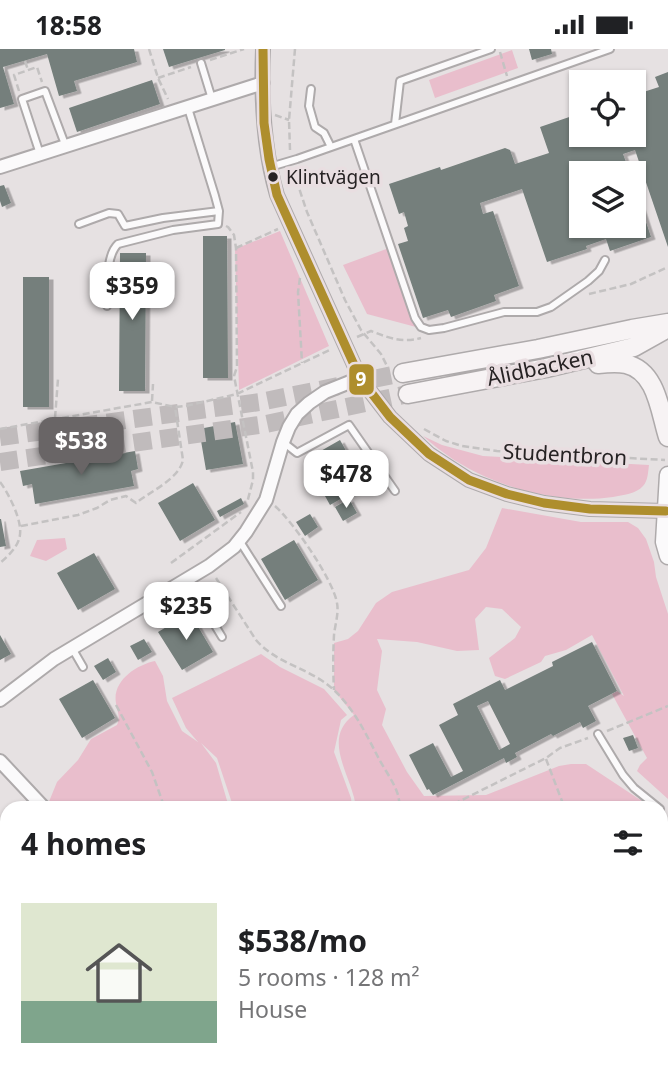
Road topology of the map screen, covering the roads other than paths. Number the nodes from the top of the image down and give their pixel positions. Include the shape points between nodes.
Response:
1 (263, 49) edge
2 (491, 49) edge
3 (610, 49) edge
4 (201, 63) dead end
5 (263, 83) junction
6 (311, 89) dead end
7 (212, 99) junction
8 (181, 109) junction
9 (395, 124) junction
10 (354, 139) junction
11 (66, 147) junction
12 (331, 147) junction
13 (41, 155) junction
14 (0, 167) edge
15 (270, 167) junction
16 (219, 211) junction
17 (79, 224) dead end
18 (605, 260) dead end
19 (107, 306) dead end
20 (668, 325) edge
21 (546, 369) junction
22 (403, 373) tunnel mouth
23 (360, 377) junction
24 (408, 394) tunnel mouth
25 (668, 437) edge
26 (283, 442) junction
27 (668, 475) edge
28 (395, 491) dead end
29 (666, 510) junction
30 (239, 540) junction
31 (668, 555) edge
32 (187, 579) junction
33 (281, 606) dead end
34 (222, 637) dead end
35 (72, 648) junction
36 (83, 667) dead end
37 (0, 700) edge
38 (598, 734) road end
39 (0, 761) edge
40 (38, 801) edge
41 (651, 801) edge

1 - 5 street
2 - 9 lane via 400,81
3 - 9 lane
4 - 7 lane
5 - 7 street
5 - 15 street
6 - 12 lane via 309,106 315,127
7 - 8 street
8 - 11 street
8 - 16 lane
9 - 10 lane
10 - 12 lane
10 - 18 lane via 421,327 444,328 504,312 551,307 599,271
11 - 13 street
11 - 13 lane via 45,91 22,99
12 - 15 lane
13 - 14 street
15 - 23 street via 277,195
16 - 17 lane via 125,226 118,214 109,213
16 - 19 lane via 218,224 118,244 110,258
20 - 21 main road, Ålidbacken via 634,348
20 - 22 main road, Ålidbacken
21 - 24 main road, Ålidbacken
21 - 25 main road via 615,363 635,367 653,387
23 - 26 street via 309,403 297,414
23 - 29 street via 414,441 456,472 488,488 590,509
26 - 28 lane via 297,453 349,425
26 - 30 street via 266,500
27 - 29 street
29 - 31 street
30 - 32 street
30 - 33 lane
32 - 34 lane
32 - 35 street
35 - 36 lane
35 - 37 street
38 - 41 lane via 623,775
39 - 40 street

